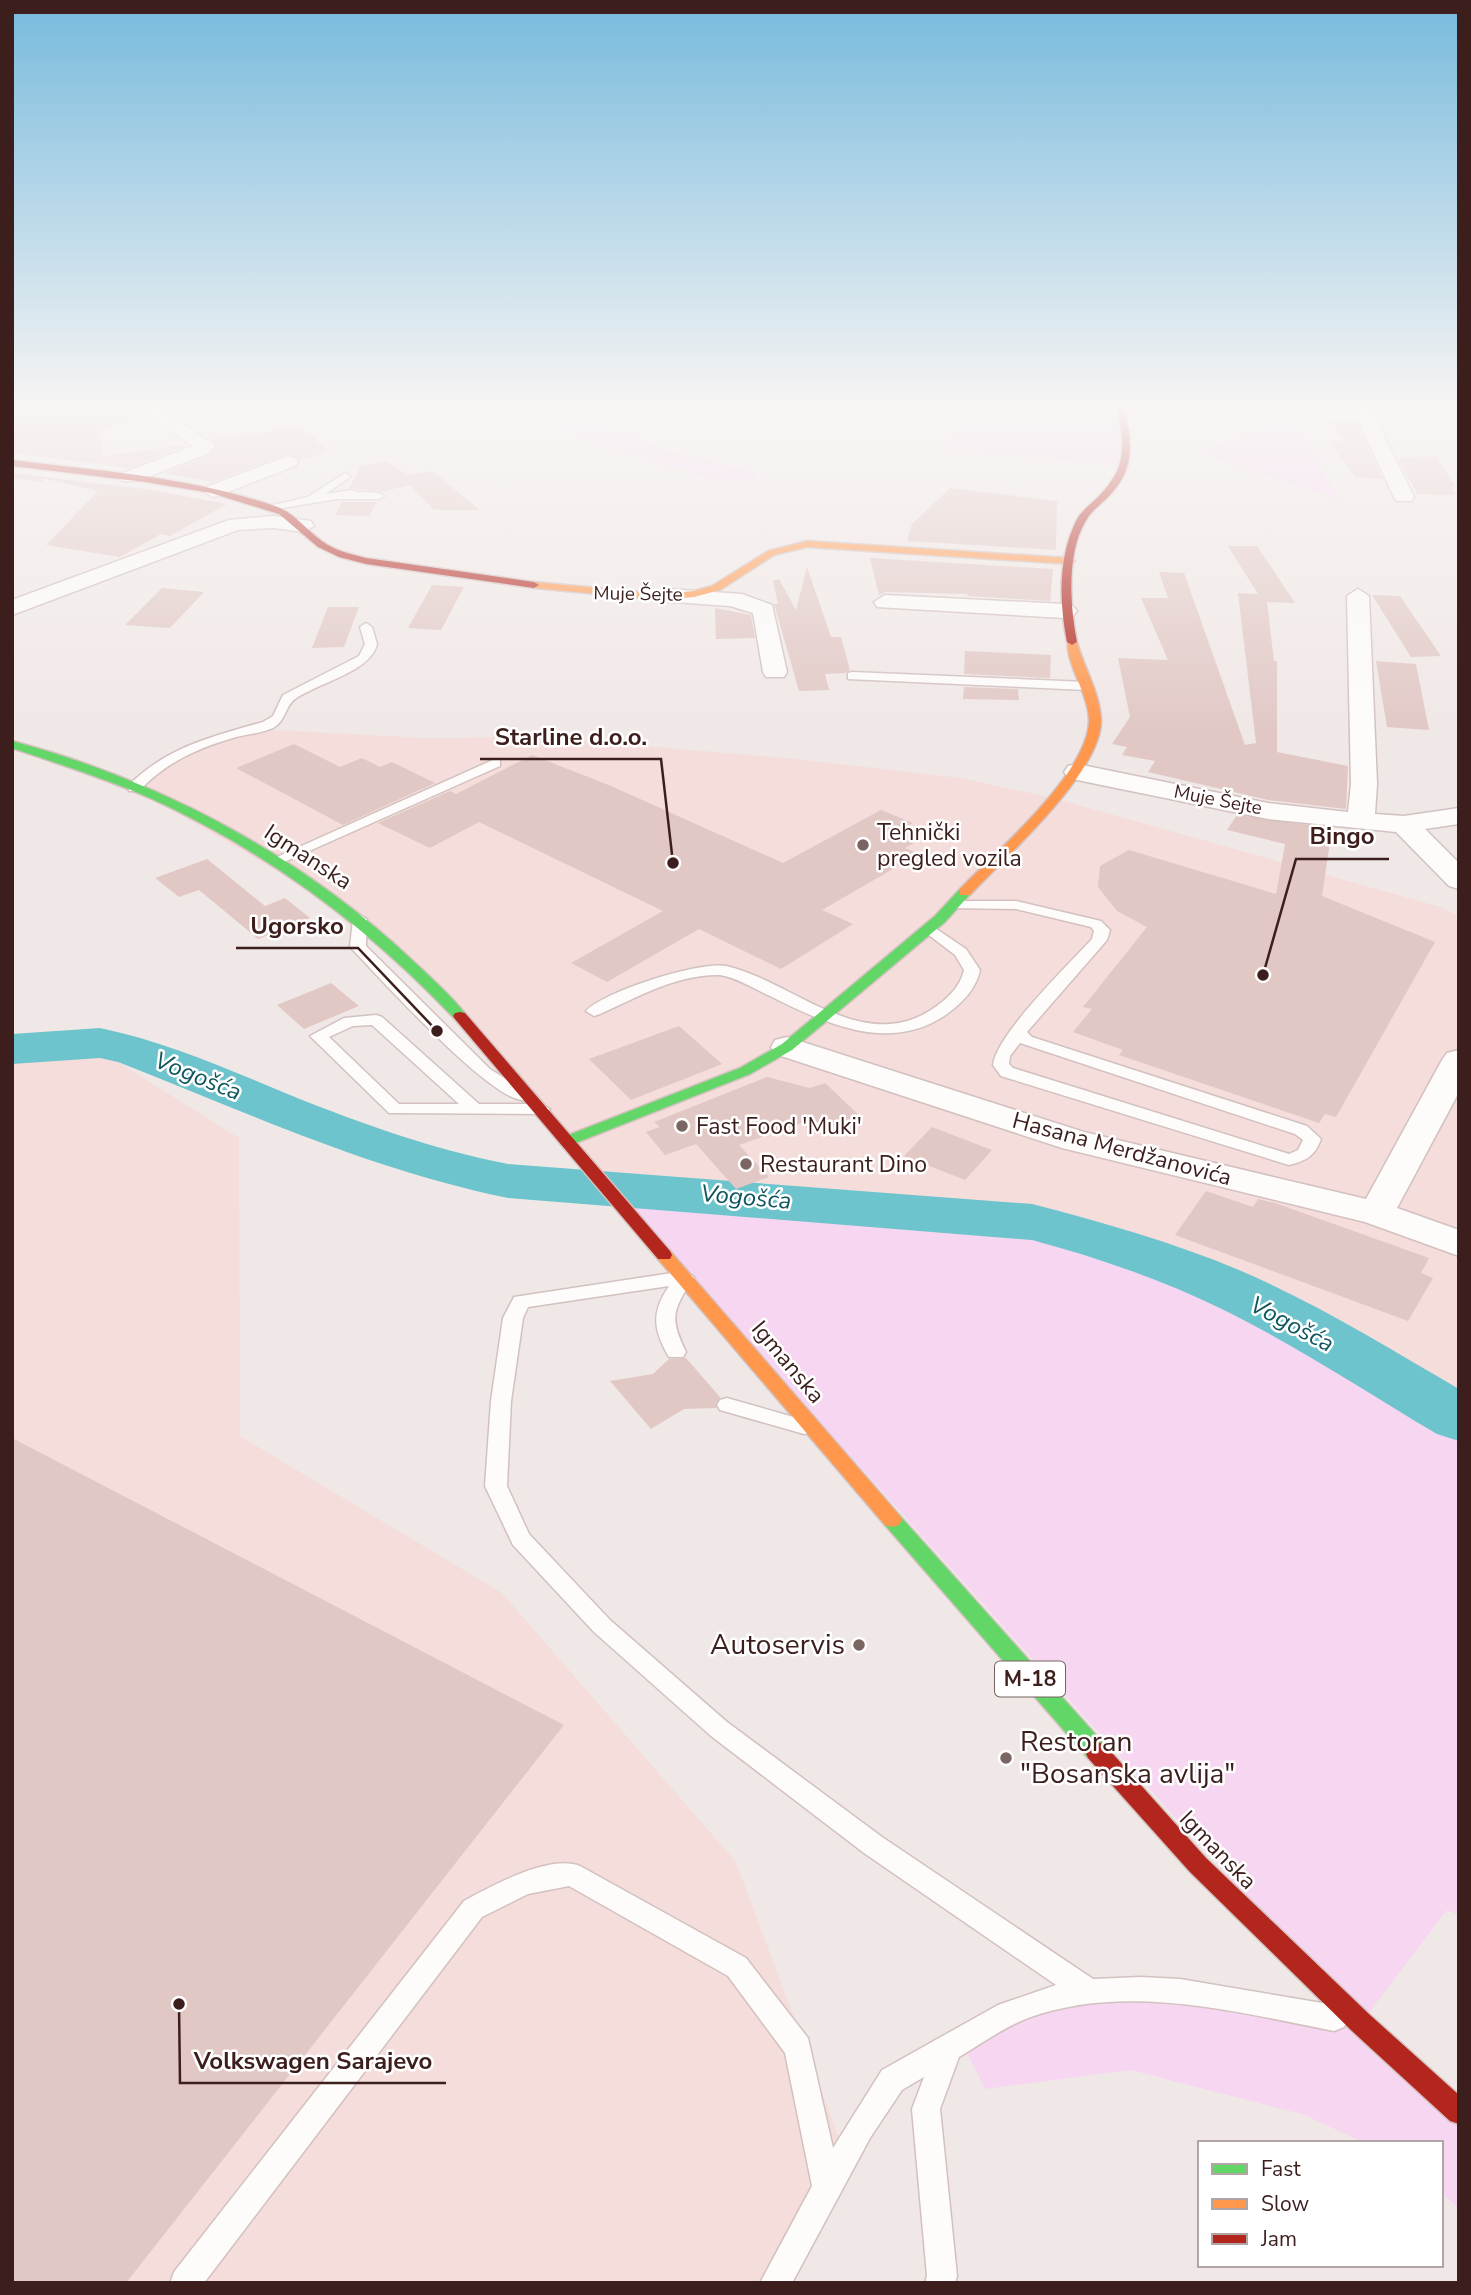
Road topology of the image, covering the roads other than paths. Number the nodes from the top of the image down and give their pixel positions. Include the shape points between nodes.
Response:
1 (286, 516) edge
2 (1084, 516) edge
3 (303, 526) junction
4 (1070, 561) junction
5 (667, 596) junction
6 (1358, 596) dead end
7 (885, 602) dead end
8 (12, 608) edge
9 (1065, 611) junction
10 (366, 626) dead end
11 (775, 672) dead end
12 (852, 676) dead end
13 (1086, 686) junction
14 (12, 744) edge
15 (495, 763) dead end
16 (1077, 772) junction
17 (134, 788) junction
18 (1459, 816) edge
19 (1361, 822) junction
20 (1404, 824) junction
21 (275, 862) junction
22 (1459, 880) edge
23 (953, 905) junction
24 (360, 919) junction
25 (929, 929) junction
26 (594, 1011) dead end
27 (826, 1016) junction
28 (1019, 1034) junction
29 (787, 1046) junction
30 (1459, 1060) edge
31 (475, 1109) junction
32 (541, 1109) junction
33 (567, 1141) junction
34 (1376, 1213) junction
35 (1459, 1244) edge
36 (685, 1277) junction
37 (677, 1352) dead end
38 (727, 1405) dead end
39 (816, 1430) junction
40 (1087, 1990) junction
41 (1361, 2023) junction
42 (948, 2048) junction
43 (1459, 2112) edge
44 (827, 2188) junction
45 (185, 2283) edge
46 (775, 2283) edge
47 (940, 2283) edge

1 - 3 street, Muje Šejte
2 - 4 street
3 - 5 street, Muje Šejte via 320,545 366,561 580,592
3 - 8 street via 236,524
4 - 5 street, Muje Šejte via 807,544 771,552 716,588
4 - 9 street
5 - 11 street via 755,603 764,610
6 - 19 street via 1364,784
7 - 9 street
9 - 13 street
10 - 17 lane via 371,651 363,659 287,698 278,718 268,725 181,751 147,773
12 - 13 lane
13 - 16 street via 1095,727
14 - 17 street, Igmanska / M-18
15 - 21 lane
16 - 19 street, Muje Šejte via 1268,811
16 - 23 street
17 - 21 street, Igmanska / M-18 via 225,831
18 - 20 street, Muje Šejte
19 - 20 street, Muje Šejte
20 - 22 street
21 - 24 street, Igmanska / M-18
23 - 25 street
23 - 28 lane via 1016,905 1102,930 1099,940 1020,1027
24 - 32 street, Igmanska / M-18 via 422,974
24 - 32 lane via 358,947 484,1073
25 - 27 street
25 - 27 lane via 961,952 972,970 968,983 936,1016 888,1028 856,1026
26 - 27 lane via 693,971 714,970 737,974
27 - 29 street
28 - 28 lane via 1048,1050 1301,1130 1312,1139 1309,1149 1289,1160 1007,1072 1001,1065 1002,1056
29 - 33 street via 746,1071
29 - 34 street, Hasana Merdžanovića via 1074,1140
30 - 34 street
31 - 31 lane via 376,1020 350,1021 318,1036 395,1109
31 - 32 lane
32 - 33 street, Igmanska / M-18
33 - 36 street, Igmanska / M-18
34 - 35 street, Hasana Merdžanovića
36 - 37 lane via 665,1304 666,1332
36 - 39 street, Igmanska / M-18
36 - 40 lane via 521,1302 513,1318 501,1401 496,1486 521,1539 602,1626 719,1728 873,1845
38 - 39 lane
39 - 41 street, Igmanska / M-18 via 980,1623 1198,1865
40 - 41 lane via 1224,1998
40 - 42 lane via 1027,2006
41 - 43 street, Igmanska / M-18
42 - 44 lane via 892,2080
42 - 47 lane via 926,2109
44 - 45 lane via 798,2047 737,1967 571,1874 524,1883 473,1909
44 - 46 lane

